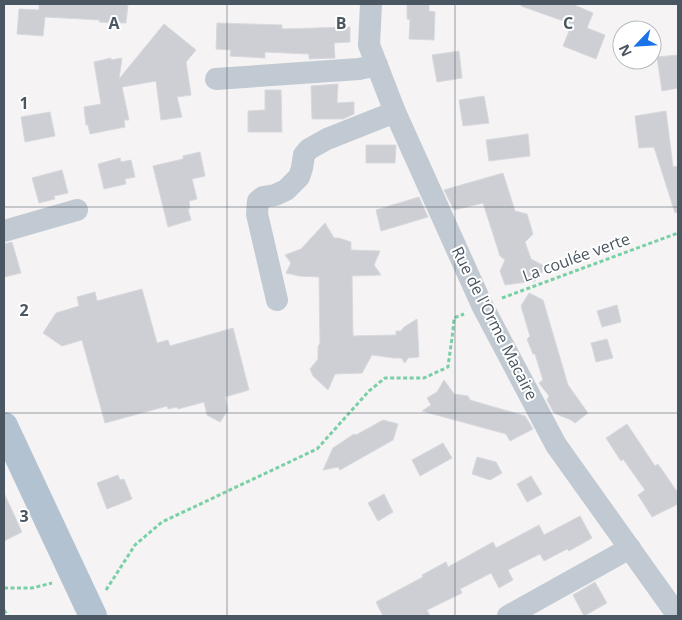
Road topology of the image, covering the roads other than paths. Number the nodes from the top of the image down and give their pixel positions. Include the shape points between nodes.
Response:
1 (371, 4) edge
2 (377, 65) junction
3 (216, 79) dead end
4 (396, 112) junction
5 (77, 210) dead end
6 (4, 231) edge
7 (277, 300) dead end
8 (4, 426) edge
9 (630, 548) junction
10 (89, 609) edge
11 (508, 616) edge
12 (678, 616) edge

1 - 2 street, Rue de l'Orme Macaire via 370,46
2 - 3 street
2 - 4 street, Rue de l'Orme Macaire
4 - 7 street via 309,149 304,155 299,177 286,190 258,201 257,214
4 - 9 street, Rue de l'Orme Macaire via 482,305 556,445
5 - 6 street
8 - 10 main road
9 - 11 street
9 - 12 street, Rue de l'Orme Macaire

